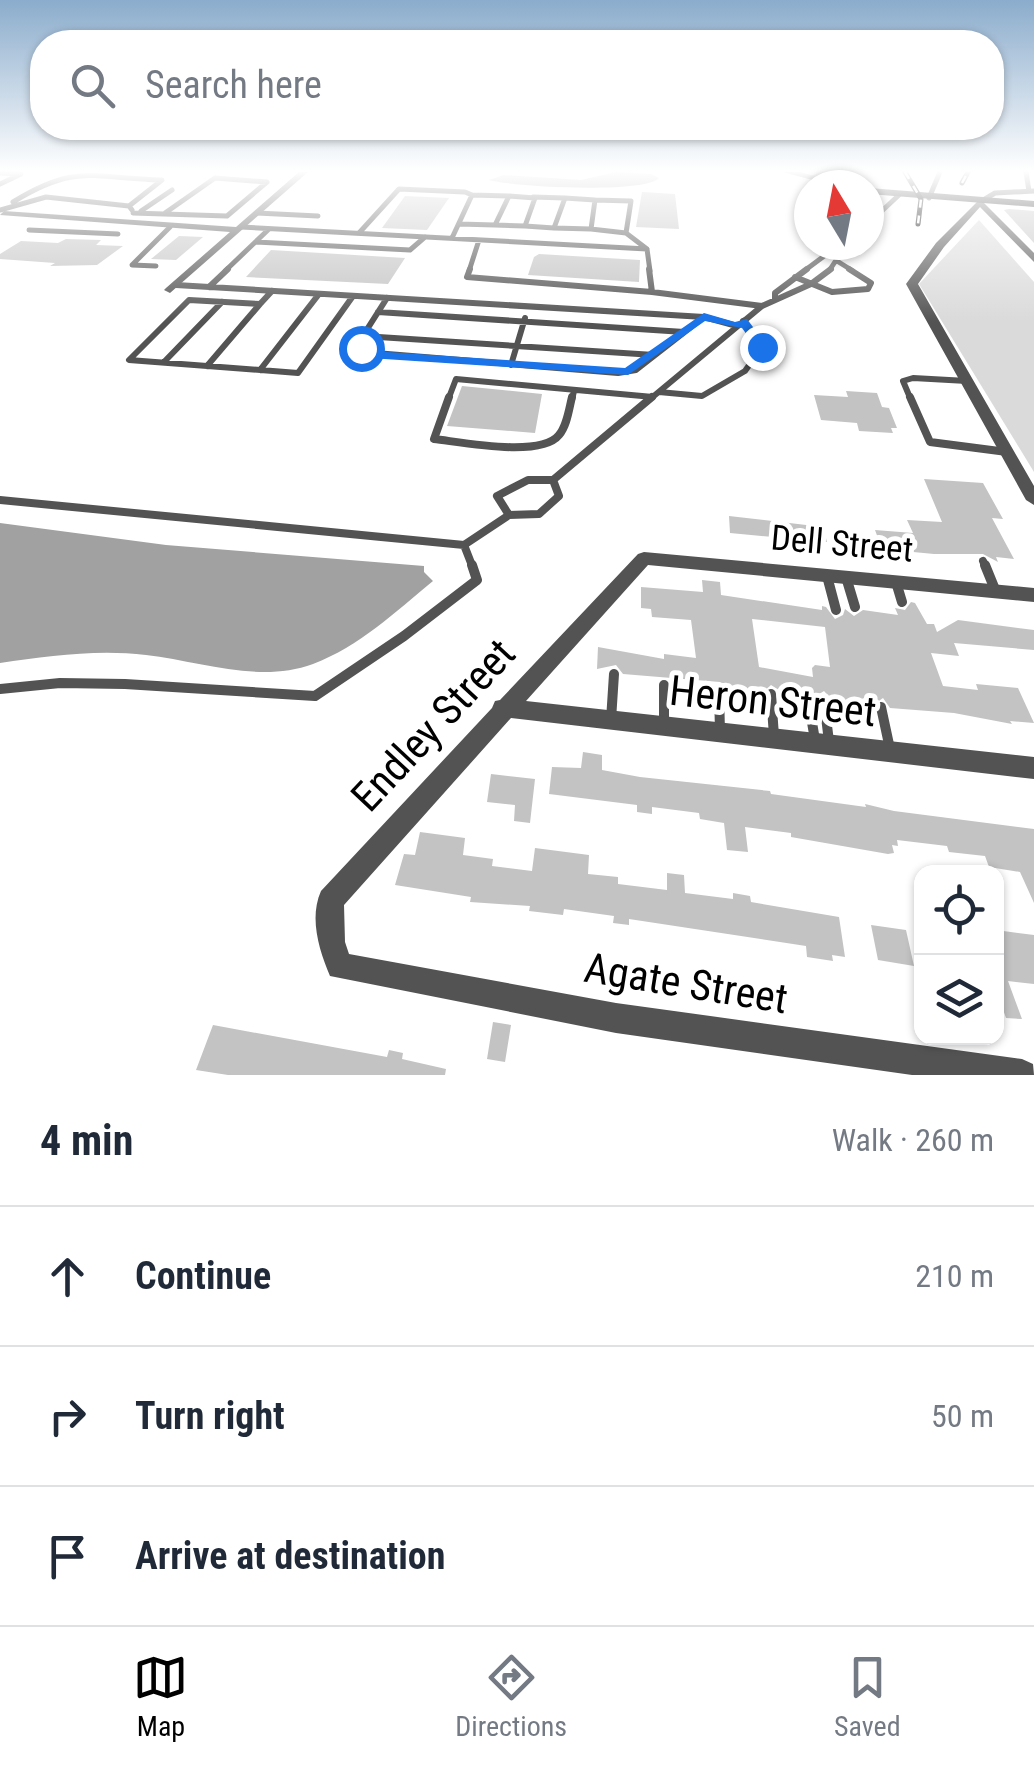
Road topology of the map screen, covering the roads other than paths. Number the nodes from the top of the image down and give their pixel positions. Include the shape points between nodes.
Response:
1 (128, 222) edge
2 (154, 222) edge
3 (247, 222) edge
4 (370, 222) edge
5 (496, 222) edge
6 (526, 222) edge
7 (556, 222) edge
8 (592, 222) edge
9 (628, 222) edge
10 (961, 222) edge
11 (999, 222) edge
12 (459, 224) joint
13 (495, 225) junction
14 (525, 226) junction
15 (170, 227) junction
16 (240, 228) junction
17 (554, 228) junction
18 (269, 229) junction
19 (29, 230) dead end
20 (590, 230) junction
21 (626, 233) junction
22 (360, 234) junction
23 (425, 237) junction
24 (452, 238) junction
25 (480, 240) junction
26 (256, 242) junction
27 (647, 249) junction
28 (1034, 258) edge
29 (820, 260) edge
30 (838, 262) joint
31 (156, 266) dead end
32 (794, 278) junction
33 (812, 285) junction
34 (209, 287) junction
35 (173, 288) joint
36 (272, 291) junction
37 (652, 292) junction
38 (319, 294) junction
39 (352, 296) junction
40 (387, 298) junction
41 (775, 300) junction
42 (222, 302) junction
43 (260, 304) junction
44 (528, 306) junction
45 (762, 306) junction
46 (378, 312) junction
47 (704, 317) junction
48 (524, 321) junction
49 (740, 324) junction
50 (684, 332) junction
51 (364, 336) junction
52 (517, 346) junction
53 (654, 355) junction
54 (164, 362) junction
55 (511, 365) junction
56 (207, 366) junction
57 (260, 370) junction
58 (967, 381) junction
59 (574, 390) junction
60 (656, 395) junction
61 (1007, 452) junction
62 (553, 480) junction
63 (0, 500) edge
64 (1034, 500) edge
65 (509, 515) junction
66 (464, 544) junction
67 (644, 558) joint
68 (984, 561) dead end
69 (836, 576) junction
70 (896, 582) junction
71 (996, 592) junction
72 (1034, 595) edge
73 (902, 602) dead end
74 (855, 606) dead end
75 (836, 610) dead end
76 (614, 674) dead end
77 (664, 686) dead end
78 (0, 688) edge
79 (719, 691) dead end
80 (771, 694) dead end
81 (808, 699) dead end
82 (824, 700) dead end
83 (880, 707) dead end
84 (503, 708) junction
85 (611, 720) junction
86 (664, 726) junction
87 (720, 732) junction
88 (774, 738) junction
89 (822, 744) junction
90 (891, 752) junction
91 (1034, 768) edge
92 (340, 966) joint
93 (1022, 1075) edge

1 - 19 lane via 117,235
2 - 15 street
3 - 16 street
4 - 22 lane
5 - 13 lane
6 - 14 lane
7 - 17 lane
8 - 20 lane
9 - 21 lane
10 - 58 street via 912,284
11 - 28 street
12 - 13 lane
12 - 24 lane
13 - 14 lane
14 - 17 lane
15 - 16 street
15 - 31 lane via 132,264
16 - 18 lane
16 - 35 street
17 - 20 lane
18 - 22 lane
18 - 26 lane
20 - 21 lane
21 - 27 lane
22 - 23 lane
23 - 24 lane
23 - 26 lane via 410,250
24 - 25 lane
25 - 27 lane
25 - 37 lane via 467,277
26 - 34 lane
27 - 37 lane
29 - 32 lane
30 - 33 lane
30 - 33 lane via 867,277 868,288 832,292
32 - 33 lane
32 - 41 lane
33 - 41 lane
34 - 35 lane
34 - 36 lane
36 - 38 lane
36 - 43 lane
37 - 45 lane
38 - 39 lane
38 - 57 lane
39 - 40 lane
39 - 57 lane via 298,373
40 - 44 lane
40 - 46 lane
41 - 45 lane
42 - 43 lane
42 - 54 lane
42 - 54 lane via 190,300 129,360
43 - 56 lane
44 - 47 lane
44 - 48 lane
45 - 49 lane
46 - 48 lane
46 - 51 lane
47 - 49 lane
47 - 50 lane
48 - 50 lane
48 - 52 lane
49 - 60 lane
49 - 60 lane via 762,347 745,370 702,396
50 - 53 lane
51 - 52 lane
51 - 55 lane via 359,342 369,354
52 - 53 lane
52 - 55 lane
53 - 55 lane via 636,370 618,372
54 - 56 lane
56 - 57 lane
58 - 61 street
58 - 61 lane via 903,381 930,442
59 - 59 lane via 456,380 434,439 549,444 559,437
59 - 60 lane
60 - 62 lane
61 - 64 street
62 - 65 lane via 559,496 539,514
62 - 65 lane via 528,480 496,496
63 - 66 lane
65 - 66 lane
66 - 78 lane via 476,580 314,696 125,684
67 - 69 street, Dell Street
67 - 84 street, Endley Street
68 - 71 lane
69 - 70 street, Dell Street
69 - 74 lane
69 - 75 lane
70 - 71 street, Dell Street
70 - 73 lane
71 - 72 street, Dell Street
76 - 85 lane
77 - 86 lane
79 - 87 lane
80 - 88 lane
81 - 89 lane
82 - 89 lane
83 - 90 lane
84 - 85 street, Heron Street
84 - 92 street, Endley Street via 330,900 331,942
85 - 86 street, Heron Street
86 - 87 street, Heron Street
87 - 88 street, Heron Street
88 - 89 street, Heron Street
89 - 90 street, Heron Street
90 - 91 street, Heron Street
92 - 93 street, Agate Street via 616,1018

